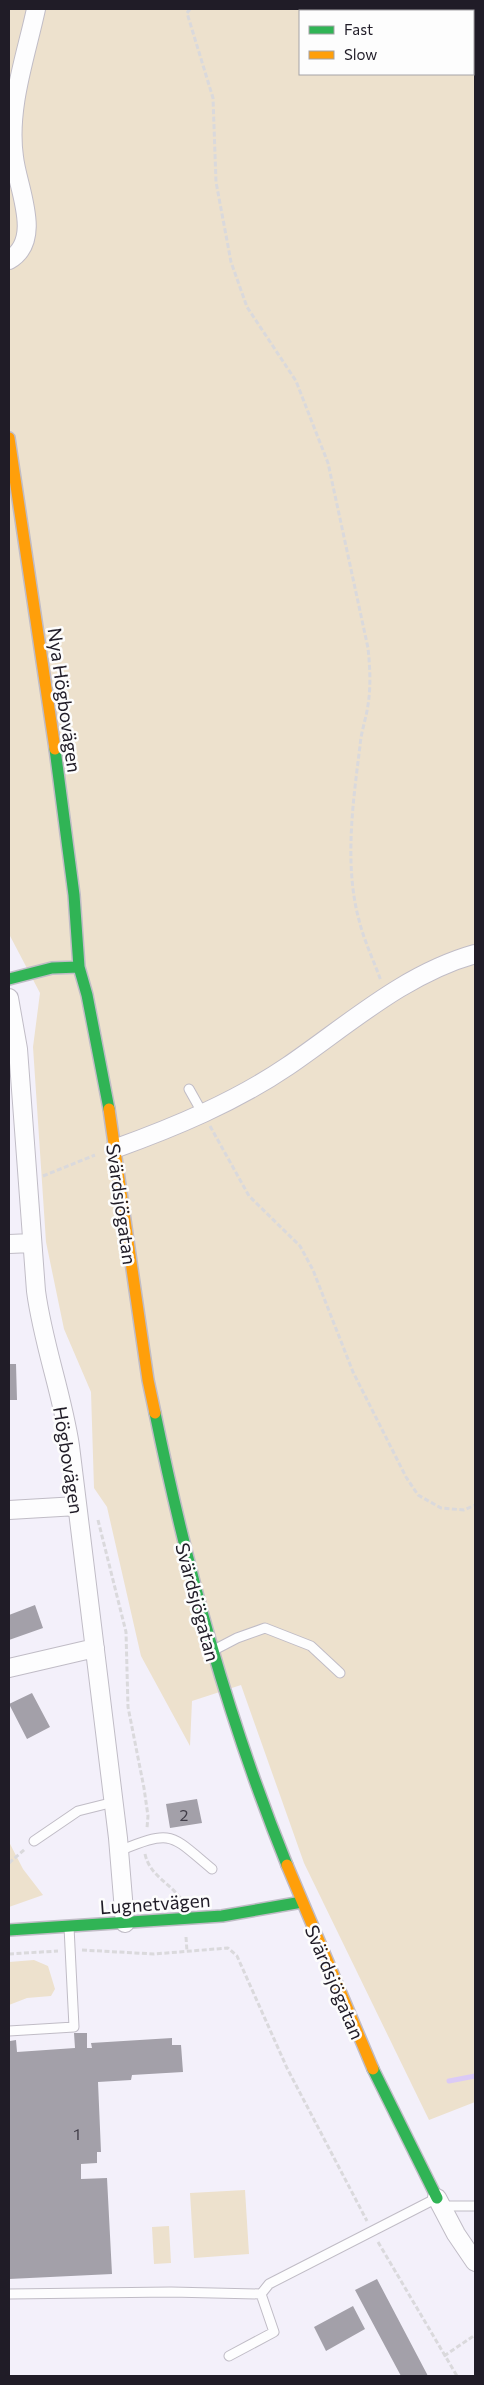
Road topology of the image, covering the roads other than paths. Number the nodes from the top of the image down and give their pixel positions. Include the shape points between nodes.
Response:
1 (36, 9) edge
2 (9, 260) edge
3 (9, 438) edge
4 (475, 954) edge
5 (79, 967) junction
6 (9, 979) edge
7 (9, 998) edge
8 (189, 1088) dead end
9 (204, 1114) junction
10 (114, 1149) junction
11 (32, 1243) junction
12 (9, 1244) edge
13 (77, 1506) junction
14 (9, 1510) edge
15 (95, 1648) junction
16 (212, 1651) junction
17 (9, 1668) edge
18 (340, 1673) dead end
19 (114, 1802) junction
20 (34, 1841) road end
21 (119, 1851) junction
22 (212, 1869) dead end
23 (302, 1902) junction
24 (125, 1923) junction
25 (69, 1927) junction
26 (9, 1930) edge
27 (9, 2031) edge
28 (439, 2202) junction
29 (475, 2206) edge
30 (475, 2262) edge
31 (9, 2294) edge
32 (261, 2294) junction
33 (229, 2356) dead end

1 - 2 street via 11,130 27,220 27,238 19,252
3 - 5 street, Nya Högbovägen via 46,683 74,895
4 - 9 street via 420,975 273,1076
5 - 6 street via 62,967
5 - 10 street, Svärdsjögatan via 106,1092
7 - 11 street, Högbovägen via 18,1049
8 - 9 lane
9 - 10 street
10 - 16 street, Svärdsjögatan via 148,1380 179,1529
11 - 12 street
11 - 13 street, Högbovägen via 40,1323 67,1429
13 - 14 street
13 - 15 street, Högbovägen
15 - 17 street
15 - 19 street, Högbovägen
16 - 18 lane via 265,1628 312,1646
16 - 23 street, Svärdsjögatan via 262,1804
19 - 20 lane via 78,1811
19 - 21 street, Högbovägen
21 - 22 lane via 167,1836
21 - 24 street, Högbovägen
23 - 24 street, Lugnetvägen via 243,1913
23 - 28 street, Svärdsjögatan via 371,2065
24 - 25 street, Lugnetvägen
25 - 26 street, Lugnetvägen
25 - 27 lane via 74,2027
28 - 29 lane
28 - 30 street, Svärdsjögatan
28 - 32 lane via 372,2230 269,2284
31 - 32 lane
32 - 33 lane via 274,2332

